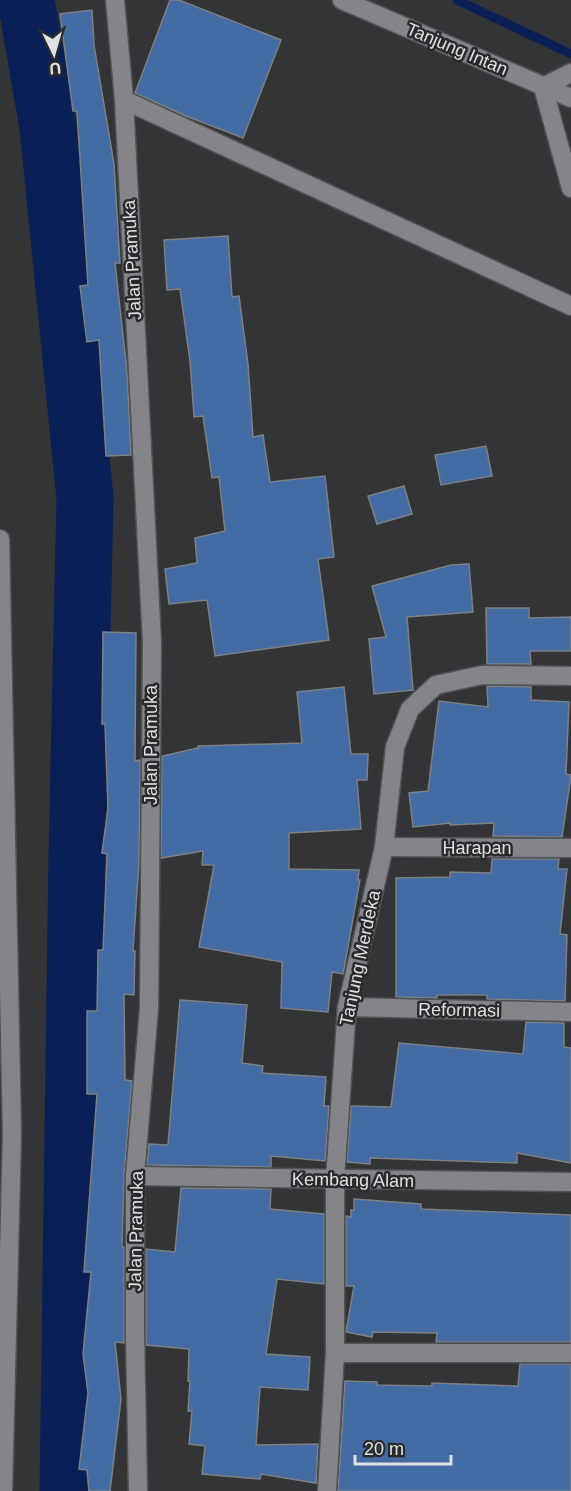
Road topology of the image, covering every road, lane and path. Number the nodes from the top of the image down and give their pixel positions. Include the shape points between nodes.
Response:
1 (345, 1) edge
2 (115, 4) edge
3 (571, 73) edge
4 (543, 87) junction
5 (571, 98) edge
6 (124, 100) junction
7 (571, 188) edge
8 (571, 306) edge
9 (0, 539) edge
10 (2, 662) edge
11 (571, 676) edge
12 (384, 847) junction
13 (571, 848) edge
14 (347, 1007) junction
15 (571, 1012) edge
16 (135, 1176) junction
17 (336, 1179) junction
18 (571, 1182) edge
19 (335, 1353) junction
20 (571, 1353) edge
21 (3, 1491) edge
22 (138, 1491) edge
23 (327, 1491) edge

1 - 4 street, Tanjung Intan
2 - 6 street, Jalan Pramuka
3 - 4 street
4 - 5 street, Tanjung Intan
4 - 7 street
6 - 8 street
6 - 16 street, Jalan Pramuka via 152,642 149,1008
9 - 10 street
10 - 21 street via 12,1135
11 - 12 street, Tanjung Merdeka via 482,675 436,685 410,709 395,747
12 - 13 street, Harapan
12 - 14 street, Tanjung Merdeka
14 - 15 street, Reformasi
14 - 17 street, Tanjung Merdeka
16 - 17 street, Kembang Alam
16 - 22 street, Jalan Pramuka
17 - 18 street, Kembang Alam
17 - 19 street, Tanjung Merdeka
19 - 20 street
19 - 23 street, Tanjung Merdeka

